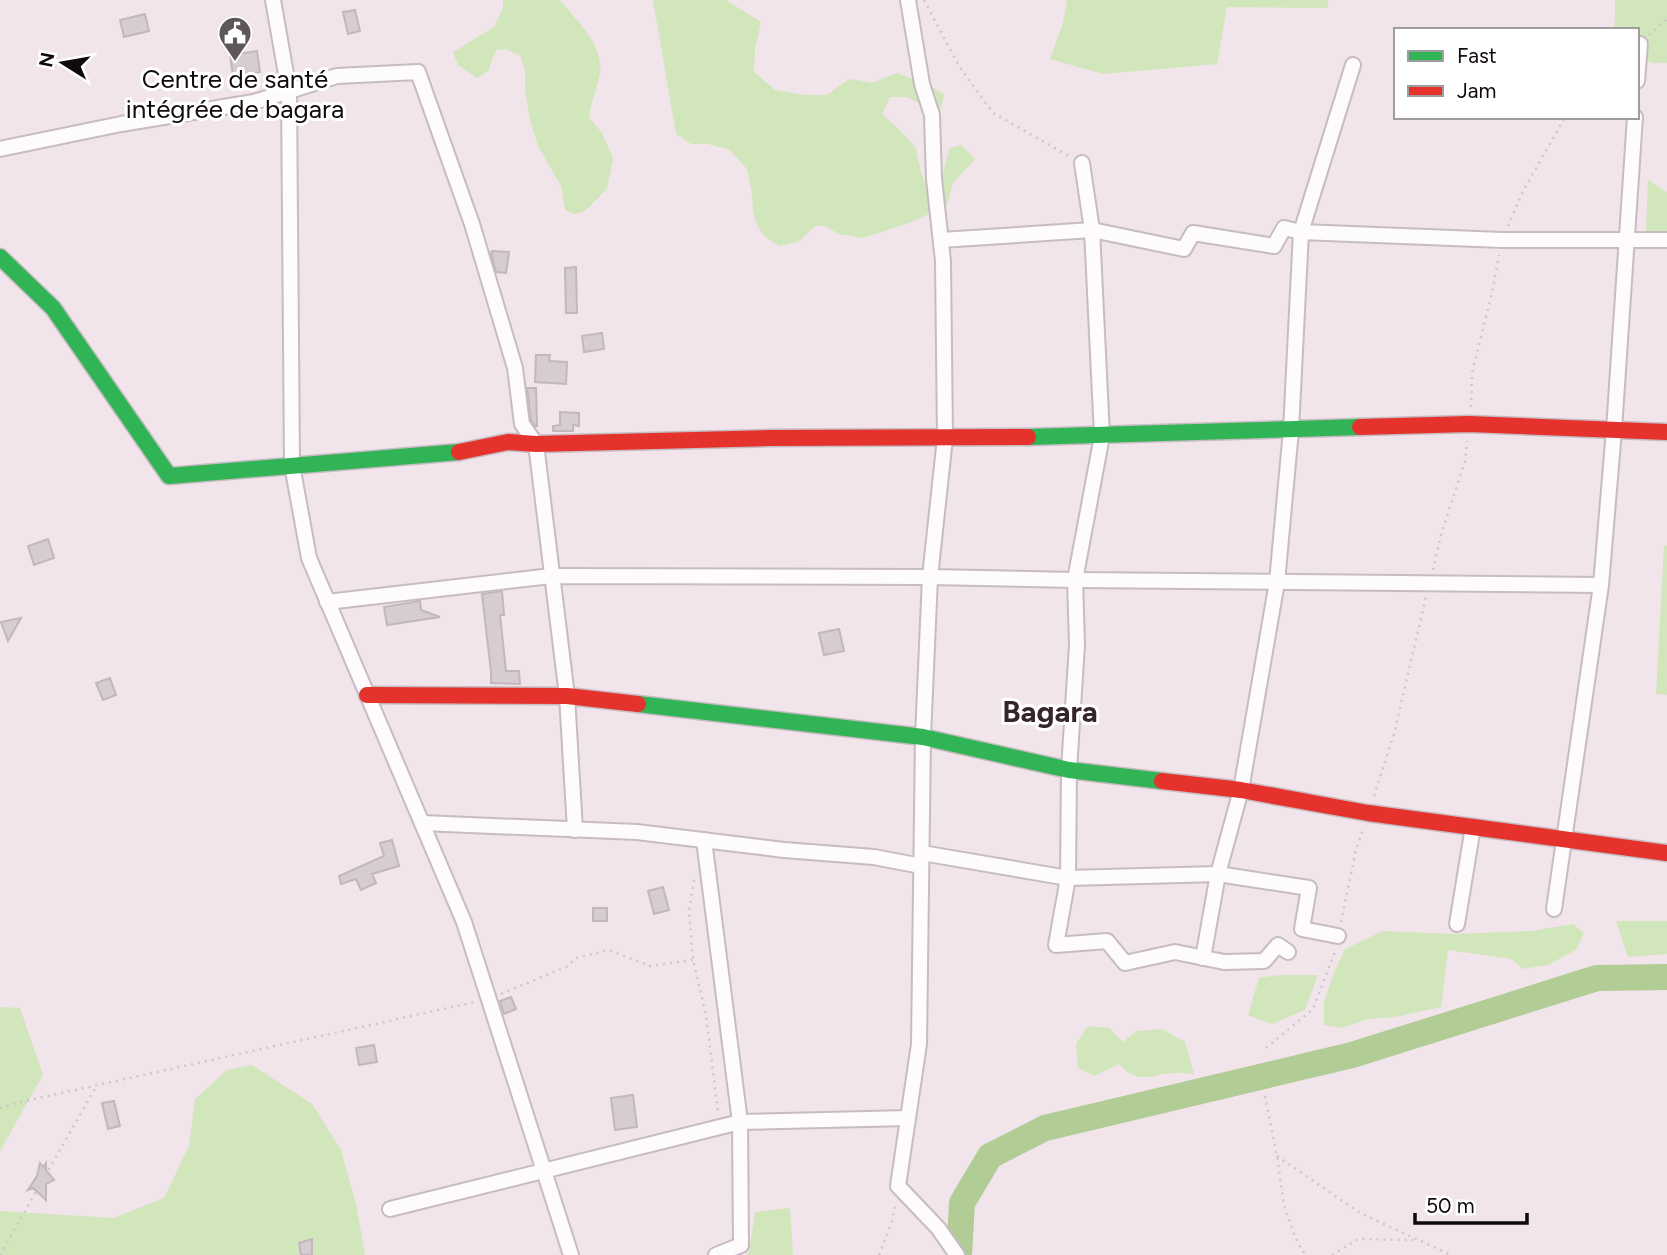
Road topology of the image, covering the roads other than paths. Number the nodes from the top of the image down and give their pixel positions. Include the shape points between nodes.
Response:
1 (273, 0) edge
2 (908, 0) edge
3 (1640, 44) road end
4 (1639, 56) edge
5 (1353, 65) dead end
6 (289, 91) junction
7 (1635, 119) edge
8 (0, 149) edge
9 (1082, 163) road end
10 (1092, 230) junction
11 (1301, 232) junction
12 (941, 240) junction
13 (1627, 240) junction
14 (1667, 240) edge
15 (0, 257) edge
16 (1291, 430) junction
17 (1615, 430) junction
18 (1667, 432) edge
19 (1102, 436) junction
20 (945, 438) junction
21 (536, 444) junction
22 (292, 465) junction
23 (551, 576) junction
24 (930, 577) junction
25 (1076, 580) junction
26 (1277, 582) junction
27 (1601, 585) junction
28 (327, 601) junction
29 (367, 695) junction
30 (567, 696) junction
31 (923, 737) junction
32 (1069, 770) junction
33 (1241, 790) junction
34 (422, 823) junction
35 (1473, 827) junction
36 (575, 830) junction
37 (1563, 839) junction
38 (704, 840) junction
39 (1667, 853) edge
40 (921, 860) junction
41 (1218, 874) junction
42 (1068, 878) junction
43 (1554, 909) dead end
44 (1457, 924) dead end
45 (1338, 936) dead end
46 (1288, 952) dead end
47 (1203, 958) junction
48 (908, 1118) junction
49 (740, 1122) junction
50 (544, 1171) junction
51 (390, 1209) dead end
52 (571, 1255) edge
53 (716, 1255) edge
54 (957, 1255) edge

1 - 6 street
2 - 12 street via 932,115
3 - 4 street
5 - 11 street
6 - 8 street via 254,102
6 - 21 street via 337,76 418,72 476,237 514,368 522,424
6 - 22 street
7 - 13 street
9 - 10 street
10 - 11 street via 1184,248 1192,233 1274,246 1284,229
10 - 12 street
10 - 19 street
11 - 13 street
11 - 16 street
12 - 20 street
13 - 14 street
13 - 17 street
15 - 22 street via 53,308 169,476
16 - 17 street via 1469,424
16 - 19 street
16 - 26 street
17 - 18 street
17 - 27 street
19 - 20 street
19 - 25 street
20 - 21 street
20 - 24 street
21 - 22 street via 508,442 459,452
21 - 23 street
22 - 28 street via 309,558
23 - 24 street
23 - 28 street
23 - 30 street
24 - 25 street
24 - 31 street
25 - 26 street
25 - 32 street
26 - 27 street
26 - 33 street
27 - 37 street
28 - 29 street
29 - 30 street
29 - 34 street
30 - 31 street
30 - 36 street
31 - 32 street
31 - 40 street
32 - 33 street
32 - 42 street
33 - 35 street
33 - 41 street
34 - 36 street
34 - 50 street via 464,922
35 - 37 street
35 - 44 street
36 - 38 street
37 - 39 street
37 - 43 street
38 - 40 street
38 - 49 street
40 - 42 street
40 - 48 street via 919,1044
41 - 42 street
41 - 45 street via 1309,888 1302,929
41 - 47 street
42 - 47 street via 1056,945 1107,941 1125,963 1175,953
46 - 47 street via 1278,944 1264,961
48 - 49 street
48 - 54 street via 898,1186
49 - 50 street
49 - 53 street via 741,1245
50 - 51 street
50 - 52 street

